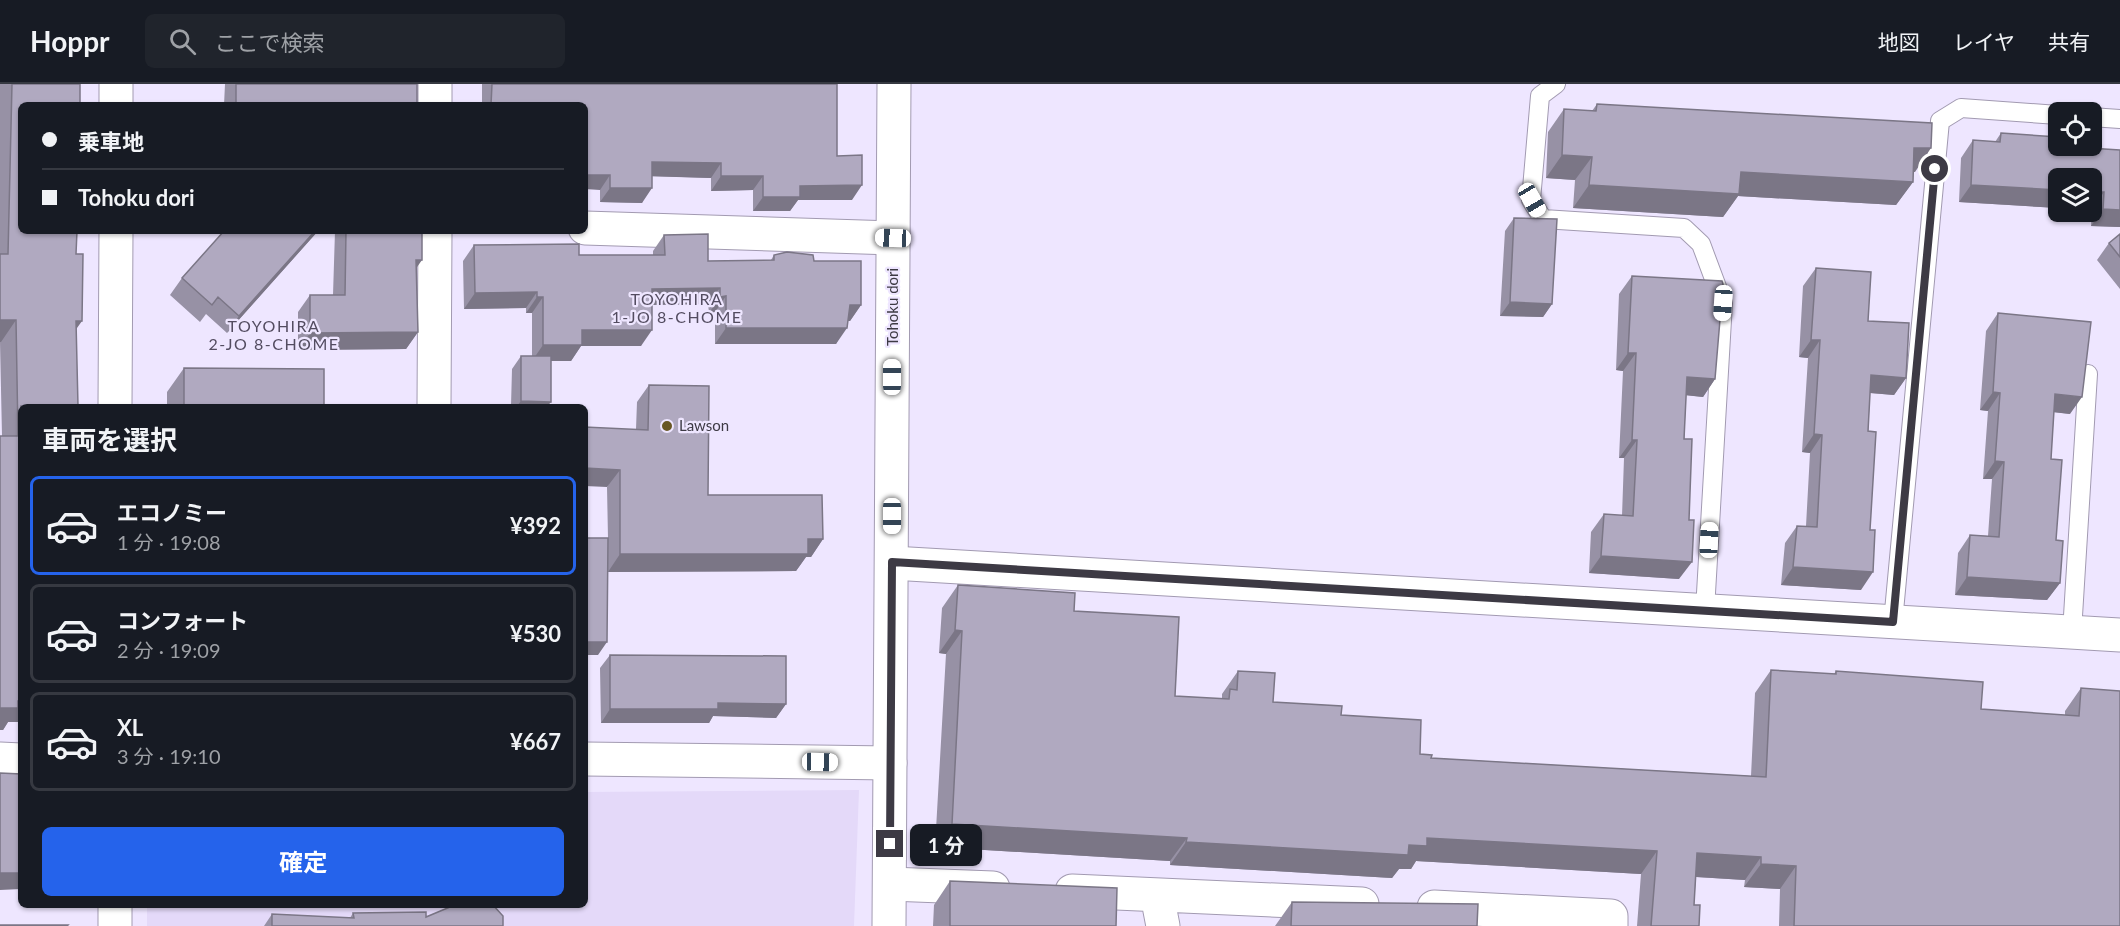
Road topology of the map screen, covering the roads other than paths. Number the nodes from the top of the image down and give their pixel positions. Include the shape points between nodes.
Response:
1 (116, 84) edge
2 (435, 84) edge
3 (894, 84) edge
4 (1556, 84) edge
5 (116, 102) edge
6 (435, 102) edge
7 (2048, 114) edge
8 (2102, 118) edge
9 (2120, 119) edge
10 (588, 228) edge
11 (116, 234) edge
12 (435, 234) edge
13 (893, 238) junction
14 (2088, 374) edge
15 (115, 404) edge
16 (434, 404) edge
17 (892, 562) junction
18 (1705, 610) junction
19 (1893, 622) junction
20 (2073, 632) junction
21 (2120, 635) edge
22 (0, 759) edge
23 (588, 759) edge
24 (18, 760) edge
25 (890, 763) junction
26 (890, 884) junction
27 (1157, 895) junction
28 (115, 908) edge
29 (115, 926) edge
30 (889, 926) edge
31 (1163, 926) edge
32 (1611, 926) edge

1 - 5 street
2 - 6 street
3 - 13 street, Tohoku dori
4 - 18 lane via 1540,96 1532,200 1543,219 1684,228 1701,244 1723,303
7 - 19 lane via 1961,108 1940,121
8 - 9 lane
10 - 13 street
11 - 15 street
12 - 16 street
13 - 17 street, Tohoku dori
14 - 20 lane
17 - 18 street
17 - 25 street, Tohoku dori
18 - 19 street
19 - 20 street
20 - 21 street
22 - 24 street
23 - 25 street
25 - 26 street, Tohoku dori
26 - 27 street
26 - 30 street, Tohoku dori
27 - 31 street
27 - 32 street via 1611,916
28 - 29 street

